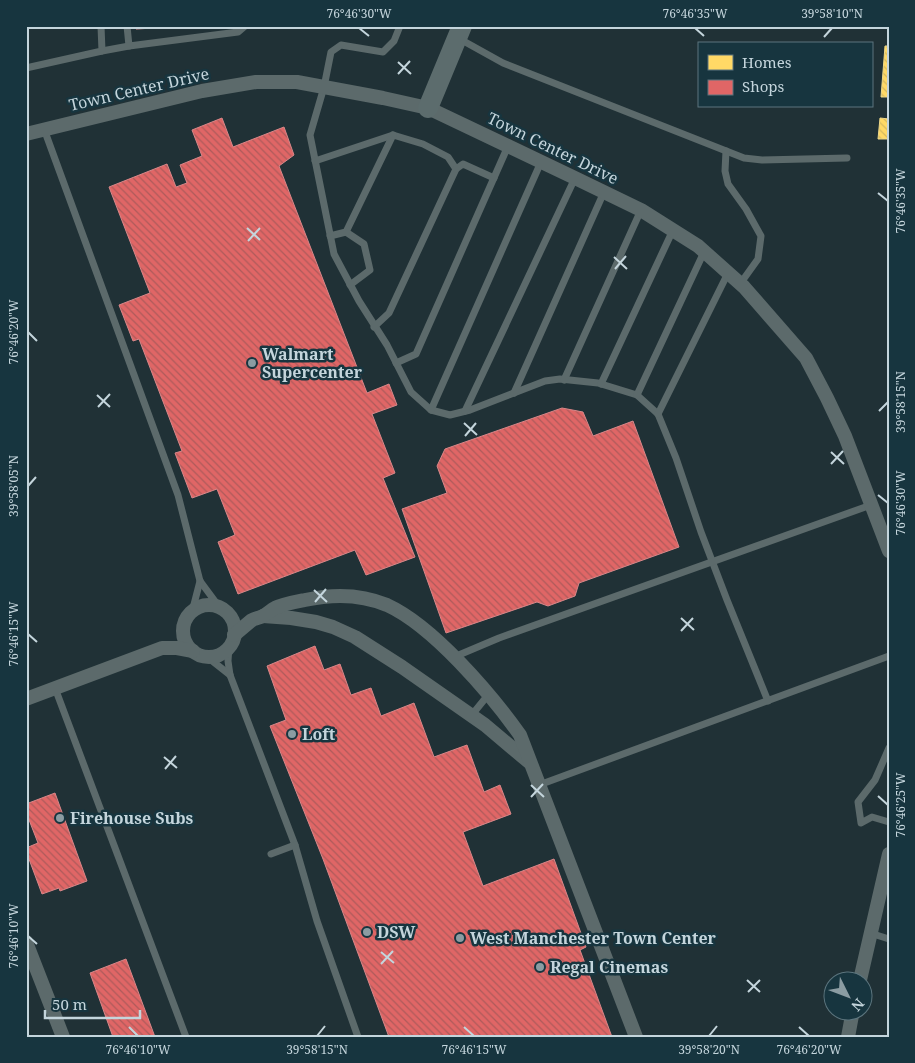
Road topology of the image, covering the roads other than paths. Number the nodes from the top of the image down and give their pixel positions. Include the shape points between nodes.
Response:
1 (101, 26) edge
2 (127, 26) edge
3 (245, 26) edge
4 (400, 26) edge
5 (460, 32) edge
6 (129, 46) junction
7 (102, 51) junction
8 (26, 68) edge
9 (324, 87) junction
10 (428, 108) junction
11 (44, 129) junction
12 (26, 134) edge
13 (392, 135) junction
14 (508, 146) junction
15 (726, 151) junction
16 (846, 158) dead end
17 (315, 160) junction
18 (541, 162) junction
19 (456, 169) junction
20 (494, 178) junction
21 (575, 178) junction
22 (604, 192) junction
23 (641, 210) junction
24 (673, 230) junction
25 (346, 232) junction
26 (330, 236) junction
27 (704, 252) junction
28 (728, 273) junction
29 (740, 284) junction
30 (350, 285) junction
31 (374, 327) junction
32 (396, 363) junction
33 (564, 380) junction
34 (601, 384) junction
35 (514, 393) junction
36 (637, 395) junction
37 (431, 410) junction
38 (465, 411) junction
39 (658, 414) junction
40 (871, 505) junction
41 (889, 551) edge
42 (712, 562) junction
43 (200, 582) junction
44 (304, 600) junction
45 (224, 610) junction
46 (189, 616) junction
47 (258, 618) junction
48 (302, 620) junction
49 (232, 641) junction
50 (162, 648) junction
51 (199, 654) junction
52 (889, 656) edge
53 (454, 658) junction
54 (230, 675) junction
55 (55, 688) junction
56 (488, 695) junction
57 (26, 699) edge
58 (768, 701) junction
59 (471, 716) junction
60 (889, 748) edge
61 (529, 762) junction
62 (539, 785) junction
63 (889, 822) edge
64 (295, 845) junction
65 (271, 854) dead end
66 (889, 854) edge
67 (870, 933) junction
68 (889, 939) edge
69 (26, 942) edge
70 (862, 970) edge
71 (851, 1020) edge
72 (63, 1037) edge
73 (186, 1037) edge
74 (358, 1037) edge
75 (636, 1037) edge
76 (848, 1037) edge

1 - 7 lane
2 - 6 lane
3 - 6 lane via 238,32
4 - 9 lane via 394,41 382,52 341,45 331,52
5 - 10 street
5 - 15 lane via 503,62
6 - 7 lane
7 - 8 lane
9 - 10 street, Town Center Drive
9 - 11 street, Town Center Drive via 297,82 256,82 202,91
9 - 17 lane via 310,135
10 - 14 street, Town Center Drive
11 - 12 street, Town Center Drive
11 - 43 lane via 178,495
13 - 17 lane
13 - 19 lane via 423,144 448,157
13 - 25 lane
14 - 18 street, Town Center Drive
14 - 20 lane
15 - 16 lane via 762,160
15 - 29 lane via 728,184 761,236 758,259
17 - 26 lane
18 - 21 street, Town Center Drive
18 - 37 lane
19 - 20 lane via 464,164
19 - 31 lane via 389,313
20 - 32 lane via 416,354
21 - 22 street, Town Center Drive
21 - 38 lane
22 - 23 street, Town Center Drive
22 - 35 lane
23 - 24 street, Town Center Drive
23 - 33 lane
24 - 27 street, Town Center Drive
24 - 34 lane
25 - 26 lane
25 - 30 lane via 364,244 370,270
26 - 30 lane via 334,254
27 - 28 street, Town Center Drive
27 - 36 lane
28 - 29 street, Town Center Drive
28 - 39 lane
29 - 40 street, Town Center Drive via 806,358 845,436
30 - 31 lane
31 - 32 lane
32 - 37 lane via 411,392
33 - 34 lane
33 - 35 lane via 545,381
34 - 36 lane
35 - 38 lane
36 - 39 lane
37 - 38 lane via 450,415
39 - 42 lane
40 - 41 street, Town Center Drive
40 - 42 lane
42 - 53 lane via 499,638
42 - 58 lane
43 - 45 lane
43 - 46 lane
44 - 47 street via 276,608
44 - 48 lane
44 - 53 street via 342,595 386,605 411,619
45 - 46 street via 200,606
45 - 47 street
45 - 49 street via 233,622
46 - 50 street
46 - 51 street via 183,633 185,640
47 - 48 street
47 - 49 street
48 - 59 street via 333,627 355,637
49 - 51 street via 219,654
49 - 54 lane via 228,661
50 - 51 street via 186,649
50 - 55 street
51 - 54 lane
52 - 58 lane
53 - 56 street
54 - 64 lane
55 - 57 street
55 - 73 lane
56 - 59 lane
56 - 61 street via 520,735
58 - 62 lane
59 - 61 street
60 - 63 lane via 875,780 858,802 861,822 872,817
61 - 62 street
62 - 75 street
64 - 65 lane
64 - 74 lane via 317,921
66 - 67 street
67 - 68 lane
67 - 70 street
69 - 72 street
71 - 76 street

